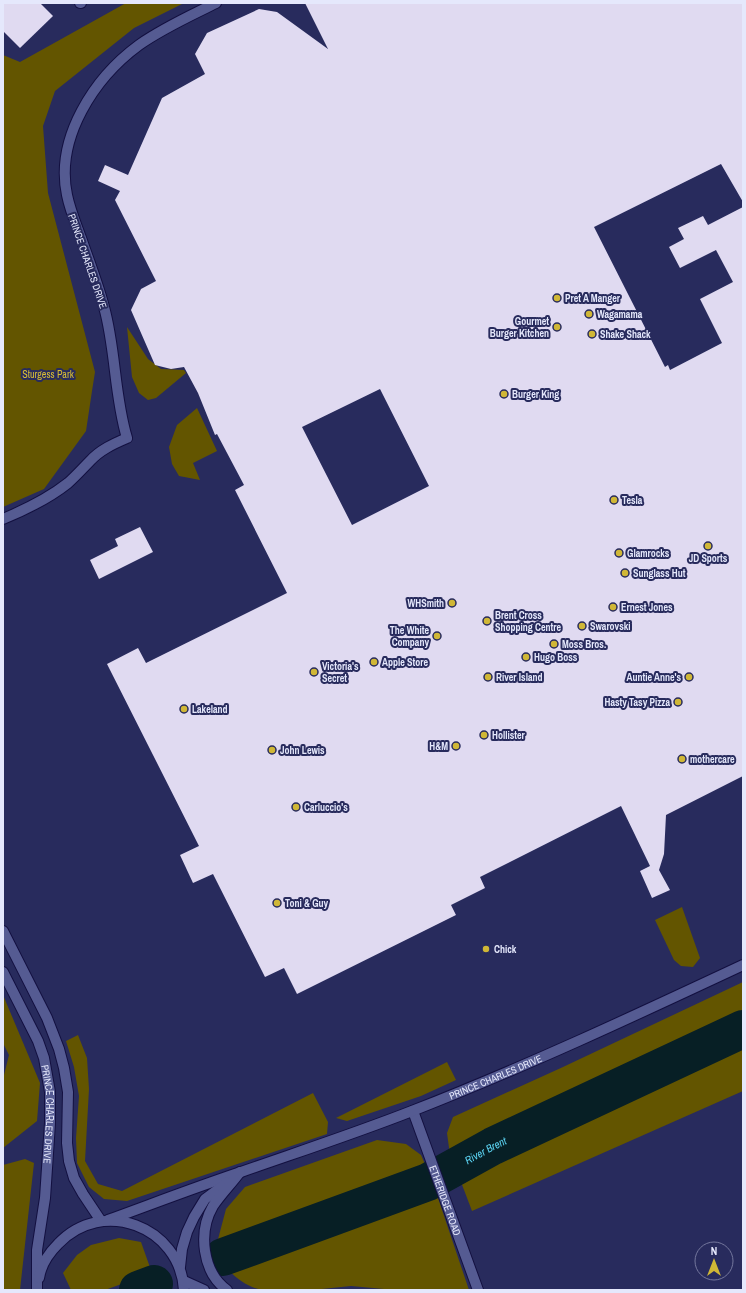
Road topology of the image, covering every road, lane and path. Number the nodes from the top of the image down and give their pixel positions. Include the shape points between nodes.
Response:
1 (216, 3) edge
2 (3, 519) edge
3 (3, 931) edge
4 (743, 965) edge
5 (3, 972) edge
6 (413, 1111) junction
7 (240, 1172) junction
8 (104, 1220) junction
9 (180, 1267) junction
10 (184, 1285) edge
11 (37, 1290) edge
12 (204, 1290) edge
13 (228, 1290) edge
14 (478, 1290) edge

1 - 2 street, PRINCE CHARLES DRIVE via 138,45 104,78 78,117 65,162 67,194 108,321 121,418 127,438 102,451 55,493
3 - 8 street, PRINCE CHARLES DRIVE via 47,1018 59,1049 68,1092 67,1143 74,1178
4 - 6 street, PRINCE CHARLES DRIVE via 538,1059
5 - 11 street, PRINCE CHARLES DRIVE via 38,1041 50,1092 45,1198 37,1250
6 - 7 street, PRINCE CHARLES DRIVE
6 - 14 street, ETHERIDGE ROAD
7 - 8 street, PRINCE CHARLES DRIVE
7 - 9 street, PRINCE CHARLES DRIVE via 205,1199 187,1232
7 - 13 street via 213,1206 206,1228 205,1253 213,1273
8 - 9 street via 130,1223 151,1232 168,1247
8 - 11 street via 85,1224 65,1236 50,1252 40,1273
9 - 10 street
10 - 12 street

